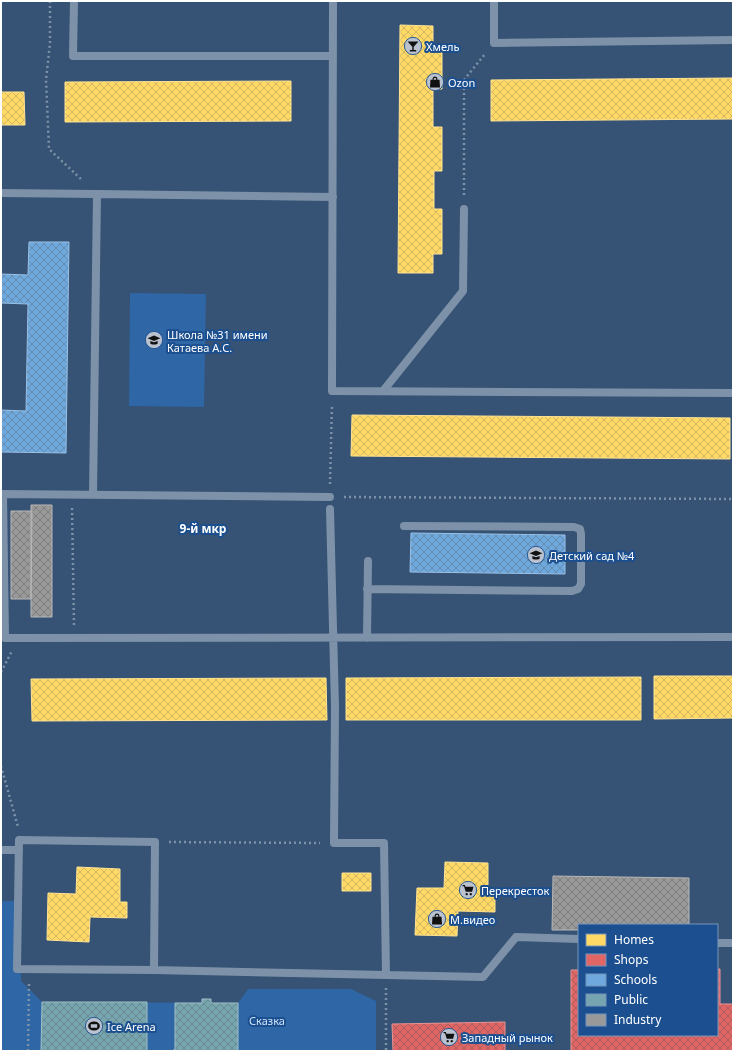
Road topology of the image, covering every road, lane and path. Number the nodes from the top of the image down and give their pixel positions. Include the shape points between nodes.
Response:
1 (50, 1) edge
2 (74, 1) edge
3 (333, 1) edge
4 (494, 1) edge
5 (733, 40) edge
6 (494, 43) junction
7 (333, 56) junction
8 (1, 193) edge
9 (97, 194) junction
10 (333, 197) junction
11 (464, 208) joint
12 (332, 390) junction
13 (383, 391) junction
14 (733, 393) edge
15 (2, 494) edge
16 (72, 495) junction
17 (93, 496) junction
18 (330, 497) junction
19 (733, 499) edge
20 (330, 509) dead end
21 (404, 526) dead end
22 (368, 561) dead end
23 (368, 589) junction
24 (733, 637) edge
25 (18, 638) junction
26 (74, 638) junction
27 (333, 638) junction
28 (367, 638) junction
29 (1, 672) edge
30 (1, 766) edge
31 (19, 840) junction
32 (154, 842) junction
33 (334, 844) junction
34 (1, 850) edge
35 (19, 850) junction
36 (578, 939) edge
37 (718, 943) edge
38 (733, 943) edge
39 (29, 969) junction
40 (154, 970) junction
41 (386, 975) junction
42 (28, 1051) edge
43 (386, 1051) edge

1 - 9 path via 50,43 46,80 49,149
2 - 7 lane via 73,56
3 - 7 lane
4 - 6 lane
5 - 6 lane
6 - 11 path via 464,80
7 - 10 lane
8 - 9 lane
9 - 10 lane
9 - 17 lane
10 - 12 lane
11 - 13 lane via 463,292
12 - 13 lane
12 - 18 path
13 - 14 lane
15 - 16 lane
15 - 25 lane via 5,638
16 - 17 lane
16 - 26 path
17 - 18 lane
18 - 19 path
20 - 27 lane
21 - 23 lane via 574,527 580,529 581,534 581,584 578,589 572,591
22 - 23 lane
23 - 28 lane
24 - 28 lane
25 - 26 lane
25 - 29 path
26 - 27 lane
27 - 28 lane
27 - 33 lane
30 - 31 path via 18,823
31 - 32 lane
31 - 35 lane
32 - 33 path
32 - 40 lane
33 - 41 lane via 384,843
34 - 35 lane
35 - 39 lane via 17,969
36 - 41 lane via 516,937 483,977
37 - 38 lane
39 - 40 lane
39 - 42 path
40 - 41 lane
41 - 43 path

